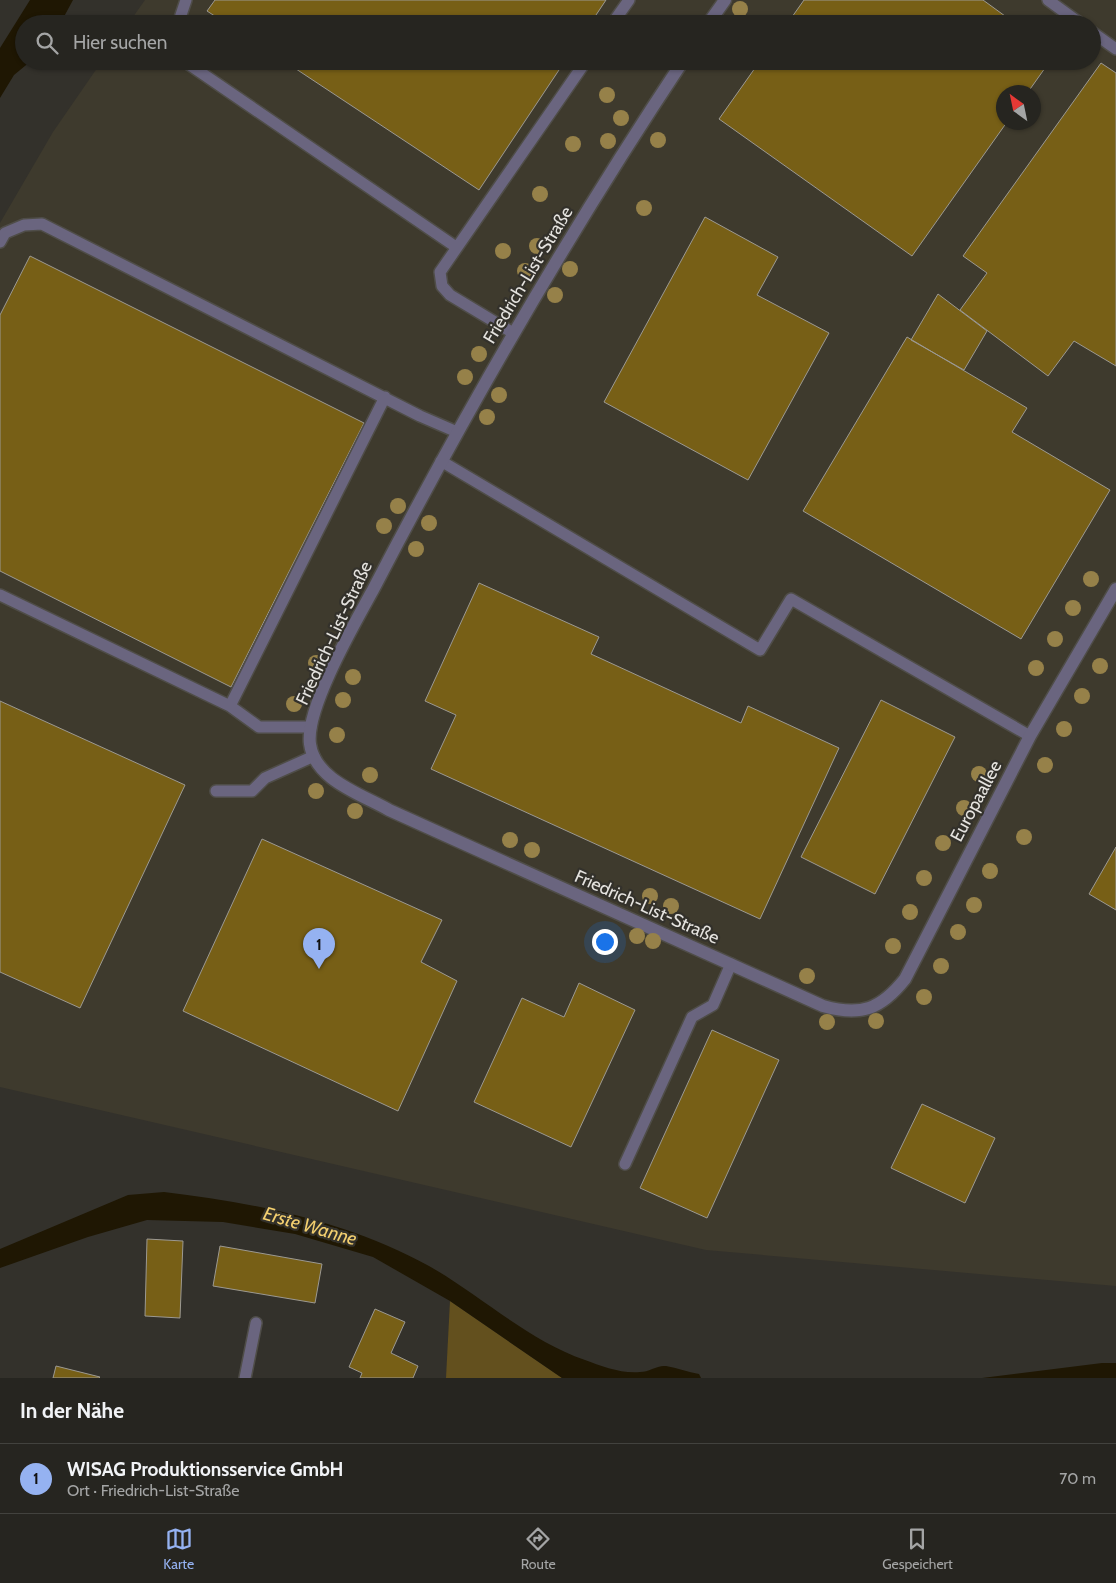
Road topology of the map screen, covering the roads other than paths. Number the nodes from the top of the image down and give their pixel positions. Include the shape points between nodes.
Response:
1 (186, 0) edge
2 (629, 0) edge
3 (725, 0) edge
4 (1048, 0) edge
5 (181, 15) edge
6 (618, 15) edge
7 (714, 15) edge
8 (1068, 15) edge
9 (1101, 38) edge
10 (1116, 49) edge
11 (197, 70) edge
12 (580, 70) edge
13 (677, 70) edge
14 (0, 242) edge
15 (456, 247) junction
16 (513, 333) junction
17 (385, 397) junction
18 (457, 432) junction
19 (441, 461) junction
20 (1116, 589) edge
21 (0, 595) edge
22 (230, 706) junction
23 (310, 727) junction
24 (1030, 736) junction
25 (314, 756) junction
26 (216, 791) dead end
27 (731, 964) junction
28 (855, 1012) joint
29 (625, 1164) dead end
30 (256, 1323) dead end
31 (245, 1378) edge

1 - 5 lane
2 - 6 lane
3 - 7 street
4 - 8 lane
9 - 10 lane
11 - 15 lane
12 - 15 lane
13 - 16 street, Friedrich-List-Straße via 582,217
14 - 17 lane via 5,233 24,225 42,224
15 - 16 lane via 440,272 442,286 450,296
16 - 18 street, Friedrich-List-Straße
17 - 18 lane
17 - 22 lane
18 - 19 street, Friedrich-List-Straße
19 - 23 street, Friedrich-List-Straße via 346,642
19 - 24 lane via 760,650 791,599
20 - 24 street, Europaallee
21 - 22 lane
22 - 23 lane via 259,727
23 - 25 street, Friedrich-List-Straße
24 - 28 street, Europaallee via 905,978 884,1002
25 - 26 lane via 265,778 252,791
25 - 27 street, Friedrich-List-Straße via 322,769 336,781 389,810
27 - 28 street, Friedrich-List-Straße via 823,1006
27 - 29 lane via 713,1005 692,1017
30 - 31 lane

